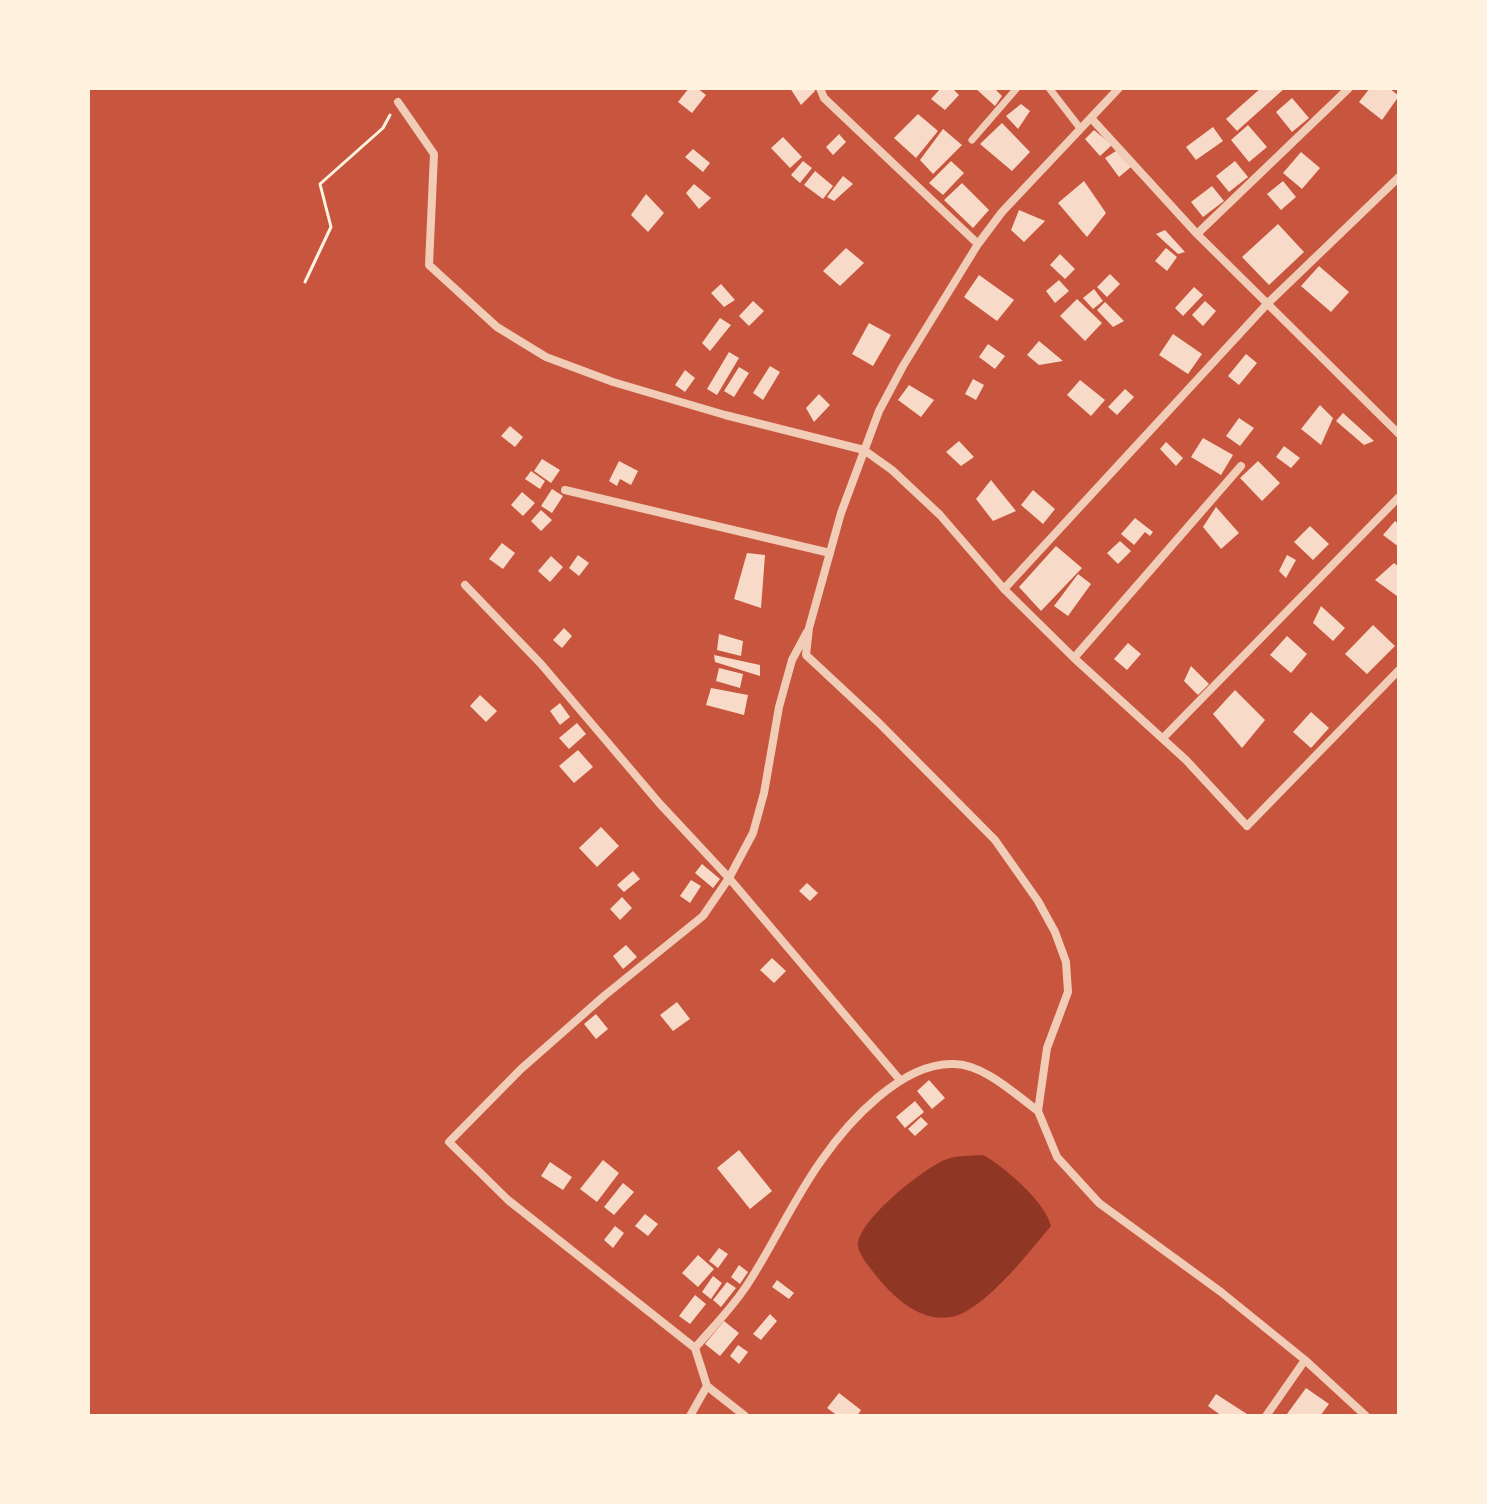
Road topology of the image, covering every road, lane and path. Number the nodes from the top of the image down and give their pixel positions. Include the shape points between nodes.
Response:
1 (820, 88) edge
2 (1017, 88) edge
3 (1049, 88) edge
4 (1119, 88) edge
5 (1349, 88) edge
6 (398, 102) joint
7 (1091, 118) junction
8 (1080, 128) junction
9 (972, 140) dead end
10 (1399, 177) edge
11 (1197, 234) junction
12 (978, 244) junction
13 (305, 282) dead end
14 (1267, 304) junction
15 (1399, 434) edge
16 (864, 450) junction
17 (1241, 466) dead end
18 (565, 490) dead end
19 (1399, 497) edge
20 (830, 553) junction
21 (465, 585) dead end
22 (1004, 589) junction
23 (809, 628) junction
24 (1074, 658) junction
25 (1399, 670) edge
26 (1163, 738) junction
27 (729, 878) junction
28 (900, 1080) junction
29 (1038, 1111) junction
30 (695, 1348) junction
31 (1305, 1360) junction
32 (707, 1386) junction
33 (690, 1416) edge
34 (745, 1416) edge
35 (1266, 1416) edge
36 (1366, 1416) edge

1 - 12 street via 824,98
2 - 9 street
3 - 8 street
4 - 7 street
5 - 11 street
6 - 13 path via 383,128 320,184 331,227
6 - 16 street via 434,154 429,265 497,327 546,357 613,382
7 - 8 street
7 - 11 street
8 - 12 street
10 - 14 street
11 - 14 street
12 - 16 street via 903,366
14 - 15 street
14 - 22 street
16 - 20 street
16 - 22 street via 940,515
17 - 24 street
18 - 20 street
19 - 26 street
20 - 23 street
21 - 27 street
22 - 24 street
23 - 27 street via 792,660 779,707 753,833
23 - 29 street via 806,655 995,840 1055,932 1066,962 1068,992 1047,1048
24 - 26 street
25 - 26 street via 1247,826
27 - 28 street
27 - 30 street via 703,916 521,1069 449,1142 508,1200
28 - 29 street via 926,1067 956,1063 993,1077
28 - 30 street via 864,1111 821,1161 747,1286
29 - 31 street via 1057,1157 1099,1203
30 - 32 street
31 - 35 street
31 - 36 street
32 - 33 street
32 - 34 street

